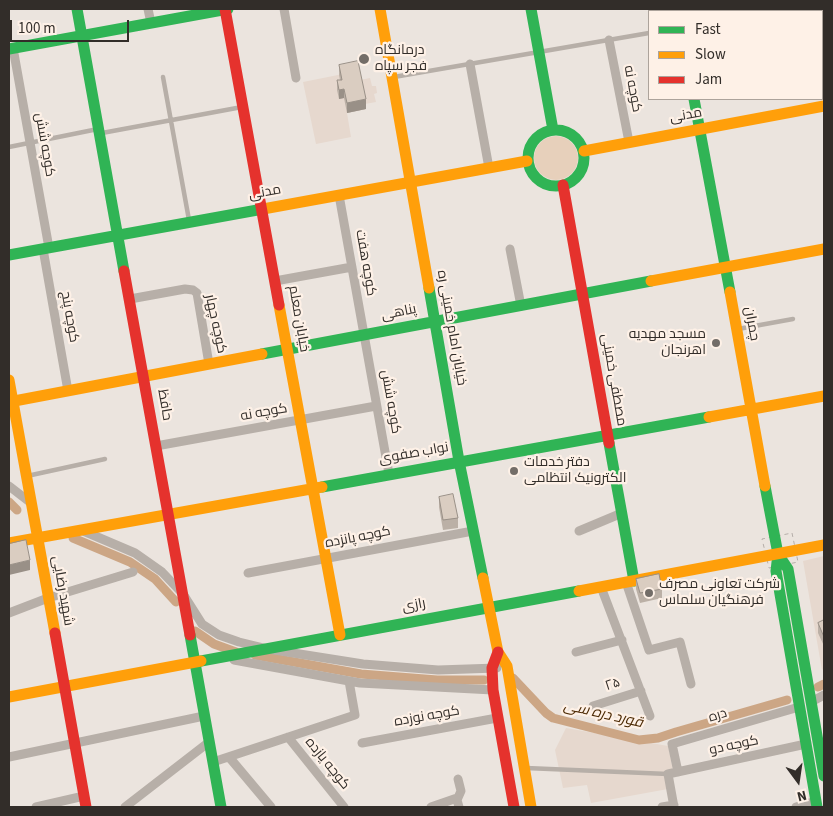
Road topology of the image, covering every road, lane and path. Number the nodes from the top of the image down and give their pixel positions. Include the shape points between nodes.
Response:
1 (78, 9) edge
2 (148, 9) edge
3 (226, 9) edge
4 (284, 9) edge
5 (380, 9) edge
6 (531, 9) edge
7 (151, 23) junction
8 (648, 34) edge
9 (82, 36) junction
10 (608, 40) junction
11 (11, 49) edge
12 (539, 52) junction
13 (470, 64) junction
14 (163, 77) dead end
15 (296, 78) dead end
16 (392, 78) junction
17 (694, 100) edge
18 (243, 106) junction
19 (824, 106) edge
20 (170, 120) junction
21 (700, 129) junction
22 (554, 130) junction
23 (99, 131) junction
24 (30, 142) junction
25 (629, 142) junction
26 (9, 146) edge
27 (584, 151) junction
28 (528, 161) junction
29 (489, 168) junction
30 (409, 182) junction
31 (563, 185) junction
32 (339, 195) junction
33 (262, 209) junction
34 (189, 222) junction
35 (118, 235) junction
36 (46, 248) junction
37 (510, 249) dead end
38 (824, 249) edge
39 (9, 255) edge
40 (352, 266) junction
41 (725, 267) junction
42 (275, 281) junction
43 (583, 295) junction
44 (130, 299) junction
45 (521, 306) junction
46 (793, 319) dead end
47 (434, 322) junction
48 (737, 330) junction
49 (363, 335) junction
50 (288, 349) junction
51 (209, 364) junction
52 (144, 376) junction
53 (9, 380) edge
54 (68, 391) junction
55 (824, 396) edge
56 (11, 402) edge
57 (376, 406) junction
58 (752, 409) junction
59 (301, 420) junction
60 (608, 436) junction
61 (156, 446) junction
62 (105, 459) dead end
63 (459, 462) junction
64 (389, 474) junction
65 (26, 477) junction
66 (9, 486) edge
67 (313, 488) junction
68 (31, 503) junction
69 (622, 513) junction
70 (168, 514) junction
71 (80, 530) junction
72 (473, 531) junction
73 (579, 531) dead end
74 (37, 538) junction
75 (9, 543) edge
76 (824, 545) edge
77 (778, 554) junction
78 (326, 558) junction
79 (133, 572) dead end
80 (248, 573) dead end
81 (630, 581) junction
82 (601, 587) junction
83 (182, 594) junction
84 (48, 598) junction
85 (490, 607) junction
86 (9, 613) edge
87 (340, 635) junction
88 (622, 640) junction
89 (268, 649) junction
90 (498, 652) junction
91 (576, 652) dead end
92 (234, 660) dead end
93 (195, 662) junction
94 (507, 666) junction
95 (492, 668) junction
96 (349, 681) junction
97 (691, 684) dead end
98 (64, 686) junction
99 (493, 690) junction
100 (640, 691) junction
101 (824, 695) edge
102 (9, 697) edge
103 (811, 702) junction
104 (593, 706) dead end
105 (799, 707) junction
106 (204, 716) junction
107 (650, 716) dead end
108 (497, 718) junction
109 (819, 722) edge
110 (288, 737) junction
111 (209, 742) junction
112 (74, 743) junction
113 (362, 743) dead end
114 (806, 744) junction
115 (9, 757) edge
116 (229, 757) junction
117 (213, 762) junction
118 (524, 768) junction
119 (678, 772) junction
120 (668, 774) junction
121 (824, 776) edge
122 (458, 779) dead end
123 (85, 802) edge
124 (458, 803) edge
125 (817, 804) edge
126 (674, 806) edge
127 (36, 807) edge
128 (125, 807) edge
129 (220, 807) edge
130 (271, 807) edge
131 (344, 807) edge
132 (431, 807) edge
133 (514, 807) edge
134 (531, 807) edge
135 (662, 807) edge
136 (796, 807) edge

1 - 9 street, حافظ
2 - 7 street
3 - 7 street
3 - 18 street, خیابان معلم
4 - 15 street
5 - 16 street, خیابان امام خمینی ره
6 - 12 street
7 - 9 street
8 - 10 lane
9 - 11 street
9 - 23 street, حافظ
10 - 12 lane
10 - 25 street, کوچه نه
11 - 24 street, کوچه شش
12 - 13 lane
12 - 22 street
13 - 16 lane
13 - 29 street
14 - 20 lane
16 - 30 street, خیابان امام خمینی ره
17 - 21 street, چمران
18 - 20 lane
18 - 33 street, خیابان معلم
19 - 21 street, مدنی
20 - 23 lane
20 - 34 lane
21 - 25 street, مدنی
21 - 41 street, چمران
22 - 27 street via 576,138
22 - 28 street via 534,140
23 - 24 lane
23 - 35 street, حافظ
24 - 26 lane
24 - 36 street, کوچه شش
25 - 27 street, مدنی
27 - 31 street via 580,173
28 - 29 street, مدنی
28 - 31 street via 531,172 543,184
29 - 30 street, مدنی
30 - 32 street, مدنی
30 - 47 street, خیابان امام خمینی ره
31 - 43 street, مصطفی خمینی
32 - 33 street, مدنی
32 - 40 street, کوچه هفت
33 - 34 street, مدنی
33 - 42 street, خیابان معلم
34 - 35 street, مدنی
35 - 36 street, مدنی
35 - 44 street, حافظ
36 - 39 street, مدنی
36 - 54 street, کوچه پنج
37 - 45 street
38 - 41 street, پناهی
40 - 42 street
40 - 49 street, کوچه هفت
41 - 43 street, پناهی
41 - 48 street, چمران
42 - 50 street, خیابان معلم
43 - 45 street, پناهی
43 - 60 street, مصطفی خمینی
44 - 51 street, کوچه چهار via 185,289 197,294
44 - 52 street, حافظ
45 - 47 street, پناهی
46 - 48 lane
47 - 49 street, پناهی
47 - 63 street, خیابان امام خمینی ره
48 - 58 street, چمران
49 - 50 street, پناهی
49 - 57 street, کوچه شش
50 - 51 street, پناهی
50 - 59 street, خیابان معلم
51 - 52 street, پناهی
52 - 54 street, پناهی
52 - 61 street, حافظ
53 - 56 street, شهید رضایی
54 - 56 street, پناهی
55 - 58 street, نواب صفوی
56 - 65 street, شهید رضایی
57 - 59 street, کوچه نه
57 - 64 street, کوچه شش
58 - 60 street, نواب صفوی
58 - 77 street, چمران
59 - 61 street, کوچه نه
59 - 67 street, خیابان معلم
60 - 63 street, نواب صفوی
60 - 69 street, مصطفی خمینی
61 - 70 street, حافظ
62 - 65 lane
63 - 64 street, نواب صفوی
63 - 72 street, خیابان امام خمینی ره
64 - 67 street, نواب صفوی
65 - 68 street, شهید رضایی
66 - 68 street
67 - 70 street, نواب صفوی
67 - 78 street, خیابان معلم
68 - 74 street, شهید رضایی
69 - 73 street
69 - 81 street, مصطفی خمینی
70 - 71 street, نواب صفوی
70 - 83 street, حافظ
71 - 74 street, نواب صفوی
71 - 83 street via 135,553 162,572
72 - 78 street, کوچه پانزده
72 - 85 street, خیابان امام خمینی ره
74 - 75 street, نواب صفوی
74 - 84 street, شهید رضایی
76 - 77 street, رازی
77 - 81 street, رازی
77 - 103 street, چمران via 788,569
77 - 105 street, چمران via 776,571
78 - 80 street, کوچه پانزده
78 - 87 street, خیابان معلم
79 - 84 street
81 - 82 street, رازی
81 - 97 street via 649,650 680,642
82 - 85 street, رازی
82 - 88 street
83 - 89 street via 202,624 219,635
83 - 93 street, حافظ
84 - 86 street
84 - 98 street, شهید رضایی
85 - 87 street, رازی
85 - 90 street, خیابان امام خمینی ره
87 - 89 street, رازی
88 - 91 street
88 - 100 street
89 - 93 street, رازی
89 - 95 street via 362,664 438,670
90 - 94 street
90 - 95 street
92 - 96 street
93 - 98 street, رازی
93 - 106 street, حافظ
94 - 95 street
94 - 118 street
95 - 99 street
96 - 99 street
96 - 110 street via 355,715
98 - 102 street, رازی
98 - 112 street, شهید رضایی
99 - 108 street
100 - 104 street, ۲۵
100 - 107 street
101 - 103 street
103 - 105 street
103 - 109 street, چمران
105 - 114 street, چمران
105 - 119 street, دره via 672,744
106 - 111 street, حافظ
106 - 112 street
108 - 113 street, کوچه نوزده
108 - 133 street
109 - 121 street, چمران
110 - 116 street
110 - 131 street, کوچه یازده
111 - 117 street, حافظ
111 - 128 street
112 - 115 street
112 - 123 street, شهید رضایی
114 - 119 street, کوچه دو
114 - 125 street, چمران
116 - 117 street
116 - 130 street
117 - 129 street, حافظ
118 - 120 lane
118 - 134 street
119 - 120 street, کوچه دو
120 - 126 street
122 - 124 street via 461,791
123 - 127 street
124 - 132 street
125 - 136 street
126 - 135 street

